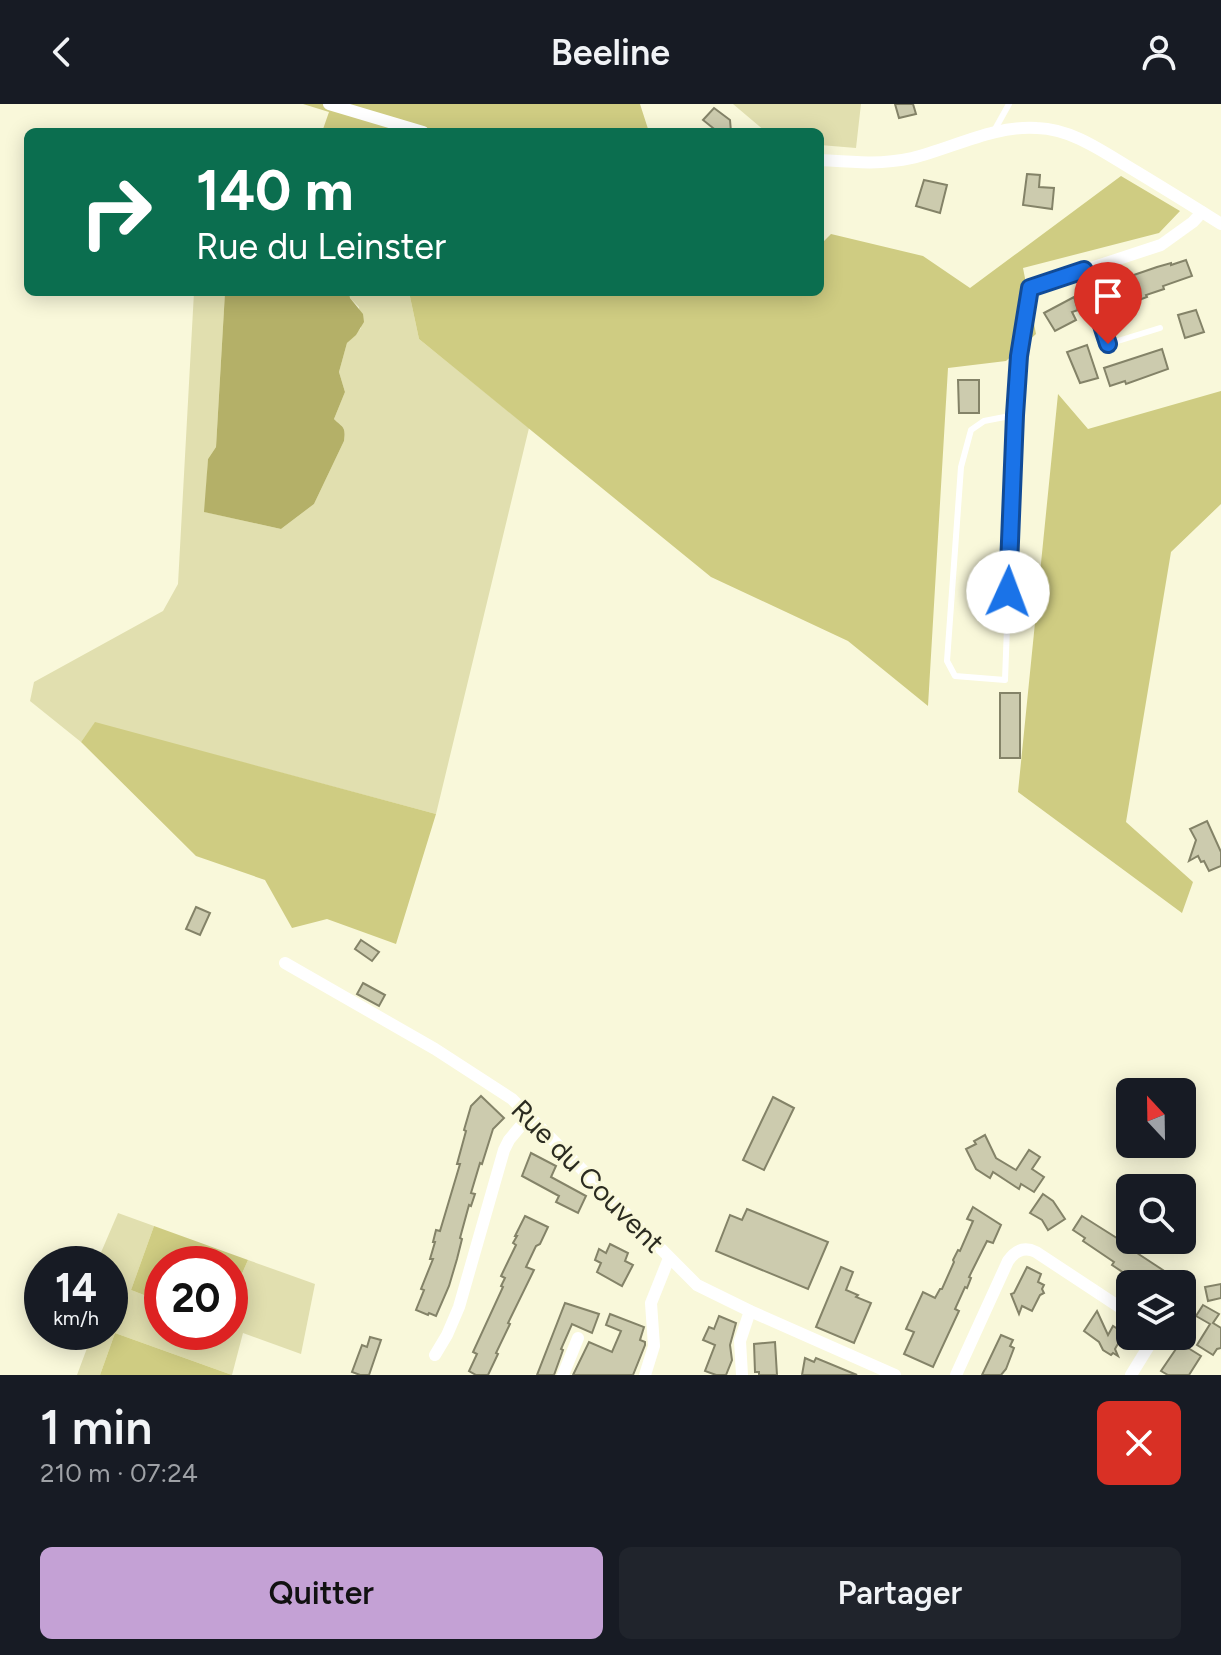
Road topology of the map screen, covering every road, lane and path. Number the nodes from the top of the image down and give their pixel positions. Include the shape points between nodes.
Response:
1 (329, 104) edge
2 (1009, 104) edge
3 (410, 128) edge
4 (992, 134) junction
5 (824, 160) edge
6 (1202, 212) junction
7 (1221, 224) edge
8 (1084, 270) junction
9 (1030, 288) joint
10 (1160, 328) dead end
11 (1015, 415) junction
12 (285, 963) dead end
13 (529, 1116) junction
14 (669, 1258) junction
15 (1116, 1305) edge
16 (750, 1311) junction
17 (578, 1338) dead end
18 (1146, 1350) edge
19 (435, 1355) dead end
20 (563, 1375) edge
21 (645, 1375) edge
22 (742, 1375) edge
23 (895, 1375) edge
24 (956, 1375) edge
25 (1131, 1375) edge

1 - 3 street
2 - 4 lane
4 - 5 street via 895,161
4 - 6 street via 1026,128 1061,131
6 - 7 street
6 - 8 street via 1161,245
8 - 9 street
8 - 10 lane via 1108,344
9 - 11 lane
11 - 11 lane via 1005,680 955,676 947,661 961,467 971,430 984,421
12 - 13 street, Rue du Couvent via 487,1081
13 - 14 street, Rue du Couvent
13 - 19 street via 504,1150 454,1319
14 - 16 street, Rue du Couvent via 705,1291
14 - 21 street via 651,1303 654,1346
15 - 24 street via 1036,1252 1020,1250 1008,1261
16 - 22 street via 740,1341
16 - 23 street, Rue du Couvent
17 - 20 street
18 - 25 street

